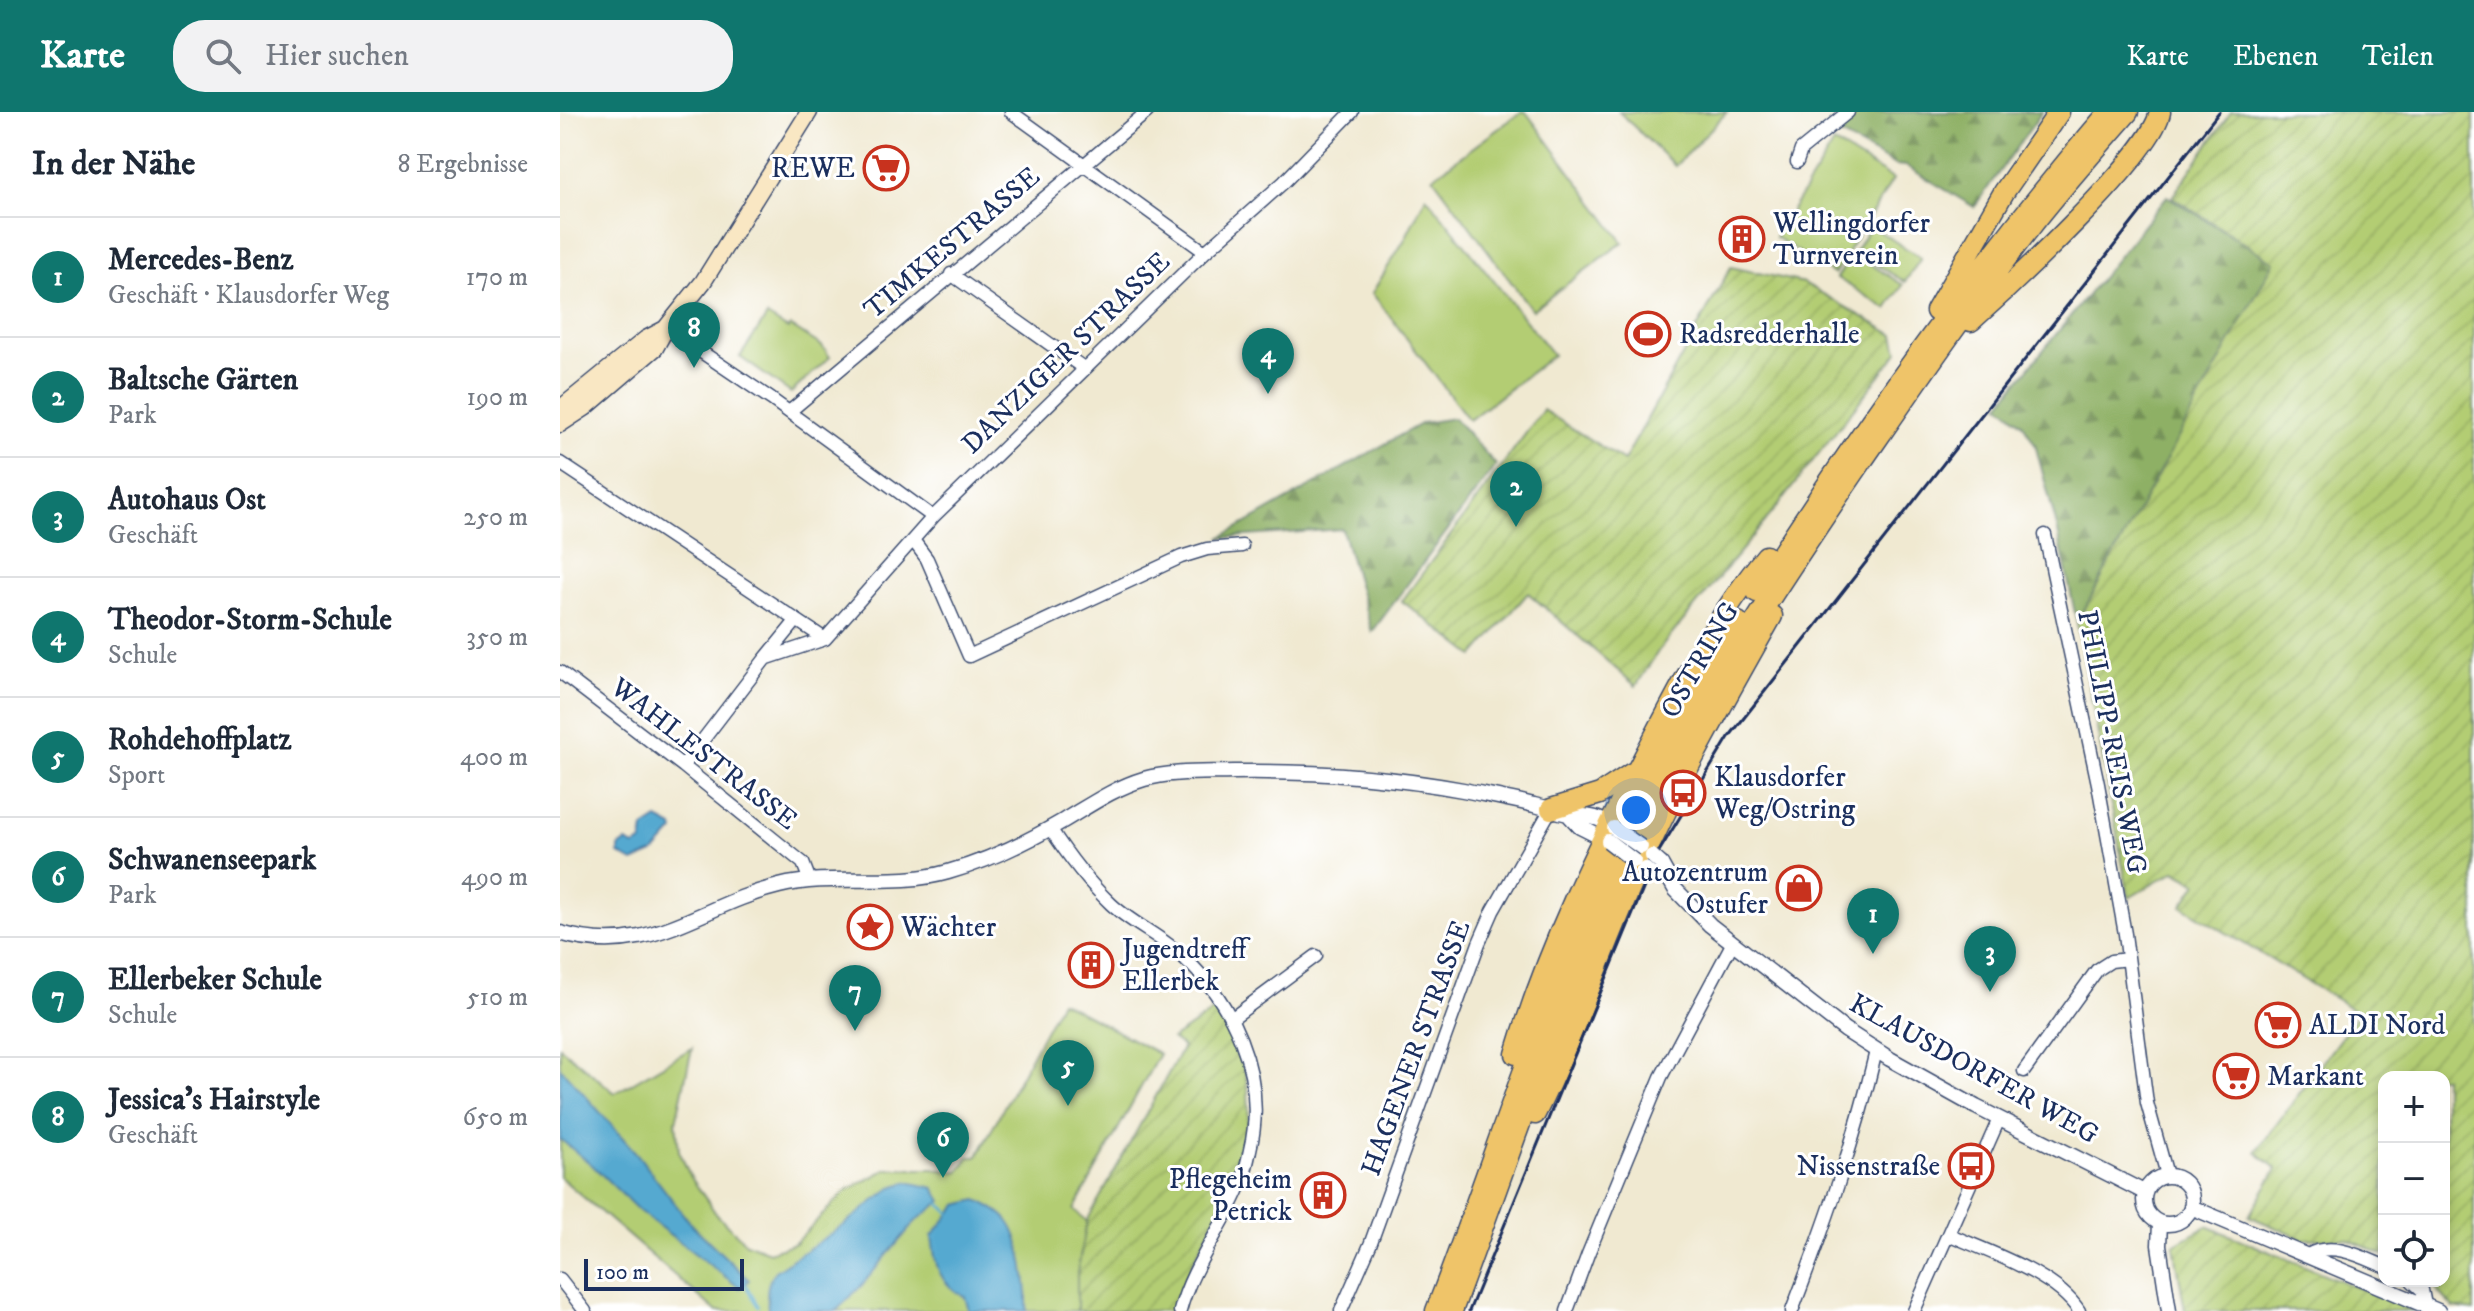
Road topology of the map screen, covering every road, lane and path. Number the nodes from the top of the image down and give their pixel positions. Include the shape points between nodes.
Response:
1 (809, 112) edge
2 (1011, 112) edge
3 (1147, 112) edge
4 (1352, 112) edge
5 (1848, 112) edge
6 (2160, 112) edge
7 (2058, 113) edge
8 (2121, 113) edge
9 (1797, 162) dead end
10 (1083, 165) junction
11 (1205, 252) junction
12 (951, 274) junction
13 (666, 328) junction
14 (1945, 343) junction
15 (1911, 361) junction
16 (1085, 369) junction
17 (560, 408) edge
18 (789, 412) junction
19 (560, 424) edge
20 (560, 463) edge
21 (933, 517) junction
22 (1807, 528) junction
23 (2045, 535) dead end
24 (913, 540) junction
25 (1242, 546) dead end
26 (796, 621) junction
27 (825, 639) junction
28 (765, 659) junction
29 (560, 672) edge
30 (683, 766) junction
31 (1638, 768) junction
32 (1560, 811) junction
33 (1050, 828) junction
34 (1608, 833) junction
35 (1647, 862) junction
36 (810, 881) junction
37 (560, 933) edge
38 (1732, 944) junction
39 (1316, 956) dead end
40 (2128, 959) junction
41 (1231, 1019) junction
42 (1876, 1051) junction
43 (2024, 1071) dead end
44 (1999, 1119) junction
45 (1502, 1149) junction
46 (2167, 1175) junction
47 (2144, 1192) junction
48 (2191, 1207) junction
49 (2160, 1223) junction
50 (1948, 1234) junction
51 (2308, 1255) junction
52 (2378, 1263) edge
53 (560, 1279) edge
54 (2419, 1287) edge
55 (2431, 1308) edge
56 (585, 1311) edge
57 (1180, 1311) edge
58 (1341, 1311) edge
59 (1436, 1311) edge
60 (1452, 1311) edge
61 (1567, 1311) edge
62 (1792, 1311) edge
63 (1914, 1311) edge
64 (2079, 1311) edge
65 (2169, 1311) edge

1 - 13 main road via 703,282
2 - 10 street
3 - 10 street, TIMKESTRASSE
4 - 11 street, DANZIGER STRASSE
5 - 9 street via 1801,150
6 - 14 highway via 2145,143 2079,217
7 - 15 highway via 1980,231
8 - 14 highway, OSTRING
8 - 15 highway, OSTRING via 2017,221
10 - 11 street
10 - 12 street, TIMKESTRASSE
11 - 16 street, DANZIGER STRASSE
12 - 16 street
12 - 18 street, TIMKESTRASSE
13 - 17 main road
13 - 18 street
13 - 19 main road via 641,363
14 - 22 highway, OSTRING
15 - 22 highway, OSTRING
16 - 21 street, DANZIGER STRASSE
18 - 21 street
20 - 26 street
21 - 24 street, DANZIGER STRASSE
22 - 31 highway via 1772,549 1728,608
22 - 35 highway via 1798,569 1677,788
22 - 45 highway, OSTRING via 1642,823
23 - 40 street, PHILIPP-REIS-WEG via 2098,784
24 - 25 street via 927,559 969,656 1181,557
24 - 27 street, DANZIGER STRASSE
26 - 27 street
26 - 28 street
27 - 28 street
28 - 30 street
29 - 30 street, WAHLESTRASSE
30 - 36 street, WAHLESTRASSE via 803,863
31 - 32 highway via 1615,786
31 - 34 highway
32 - 33 street, KLAUSDORFER WEG via 1397,781 1294,772 1210,773 1155,776 1124,785
32 - 34 street, KLAUSDORFER WEG via 1587,815
32 - 58 street, HAGENER STRASSE via 1493,911
33 - 36 street, KLAUSDORFER WEG via 945,873
33 - 41 street via 1082,875 1114,907 1176,950 1212,988
34 - 35 street, KLAUSDORFER WEG, bridge
34 - 45 highway via 1527,1020 1503,1100
35 - 38 street, KLAUSDORFER WEG
35 - 45 highway via 1597,963 1534,1116
36 - 37 street, KLAUSDORFER WEG via 752,893 679,926 635,939 593,941
38 - 42 street, KLAUSDORFER WEG
38 - 61 street via 1641,1121
39 - 41 street
40 - 43 street via 2097,970
40 - 46 street, PHILIPP-REIS-WEG via 2147,1103
41 - 57 street via 1251,1076 1251,1147 1239,1190 1185,1290
42 - 44 street, KLAUSDORFER WEG
42 - 62 street via 1830,1214
44 - 47 street, KLAUSDORFER WEG
44 - 50 street
45 - 59 highway, OSTRING
45 - 60 highway, OSTRING
46 - 47 street via 2153,1180
46 - 48 street via 2186,1183
47 - 49 street via 2146,1211
48 - 49 street via 2179,1221
48 - 51 street
49 - 65 street
50 - 63 street
50 - 64 street via 2061,1289
51 - 52 street via 2318,1249 2350,1251
51 - 55 street
53 - 56 street
54 - 55 street

